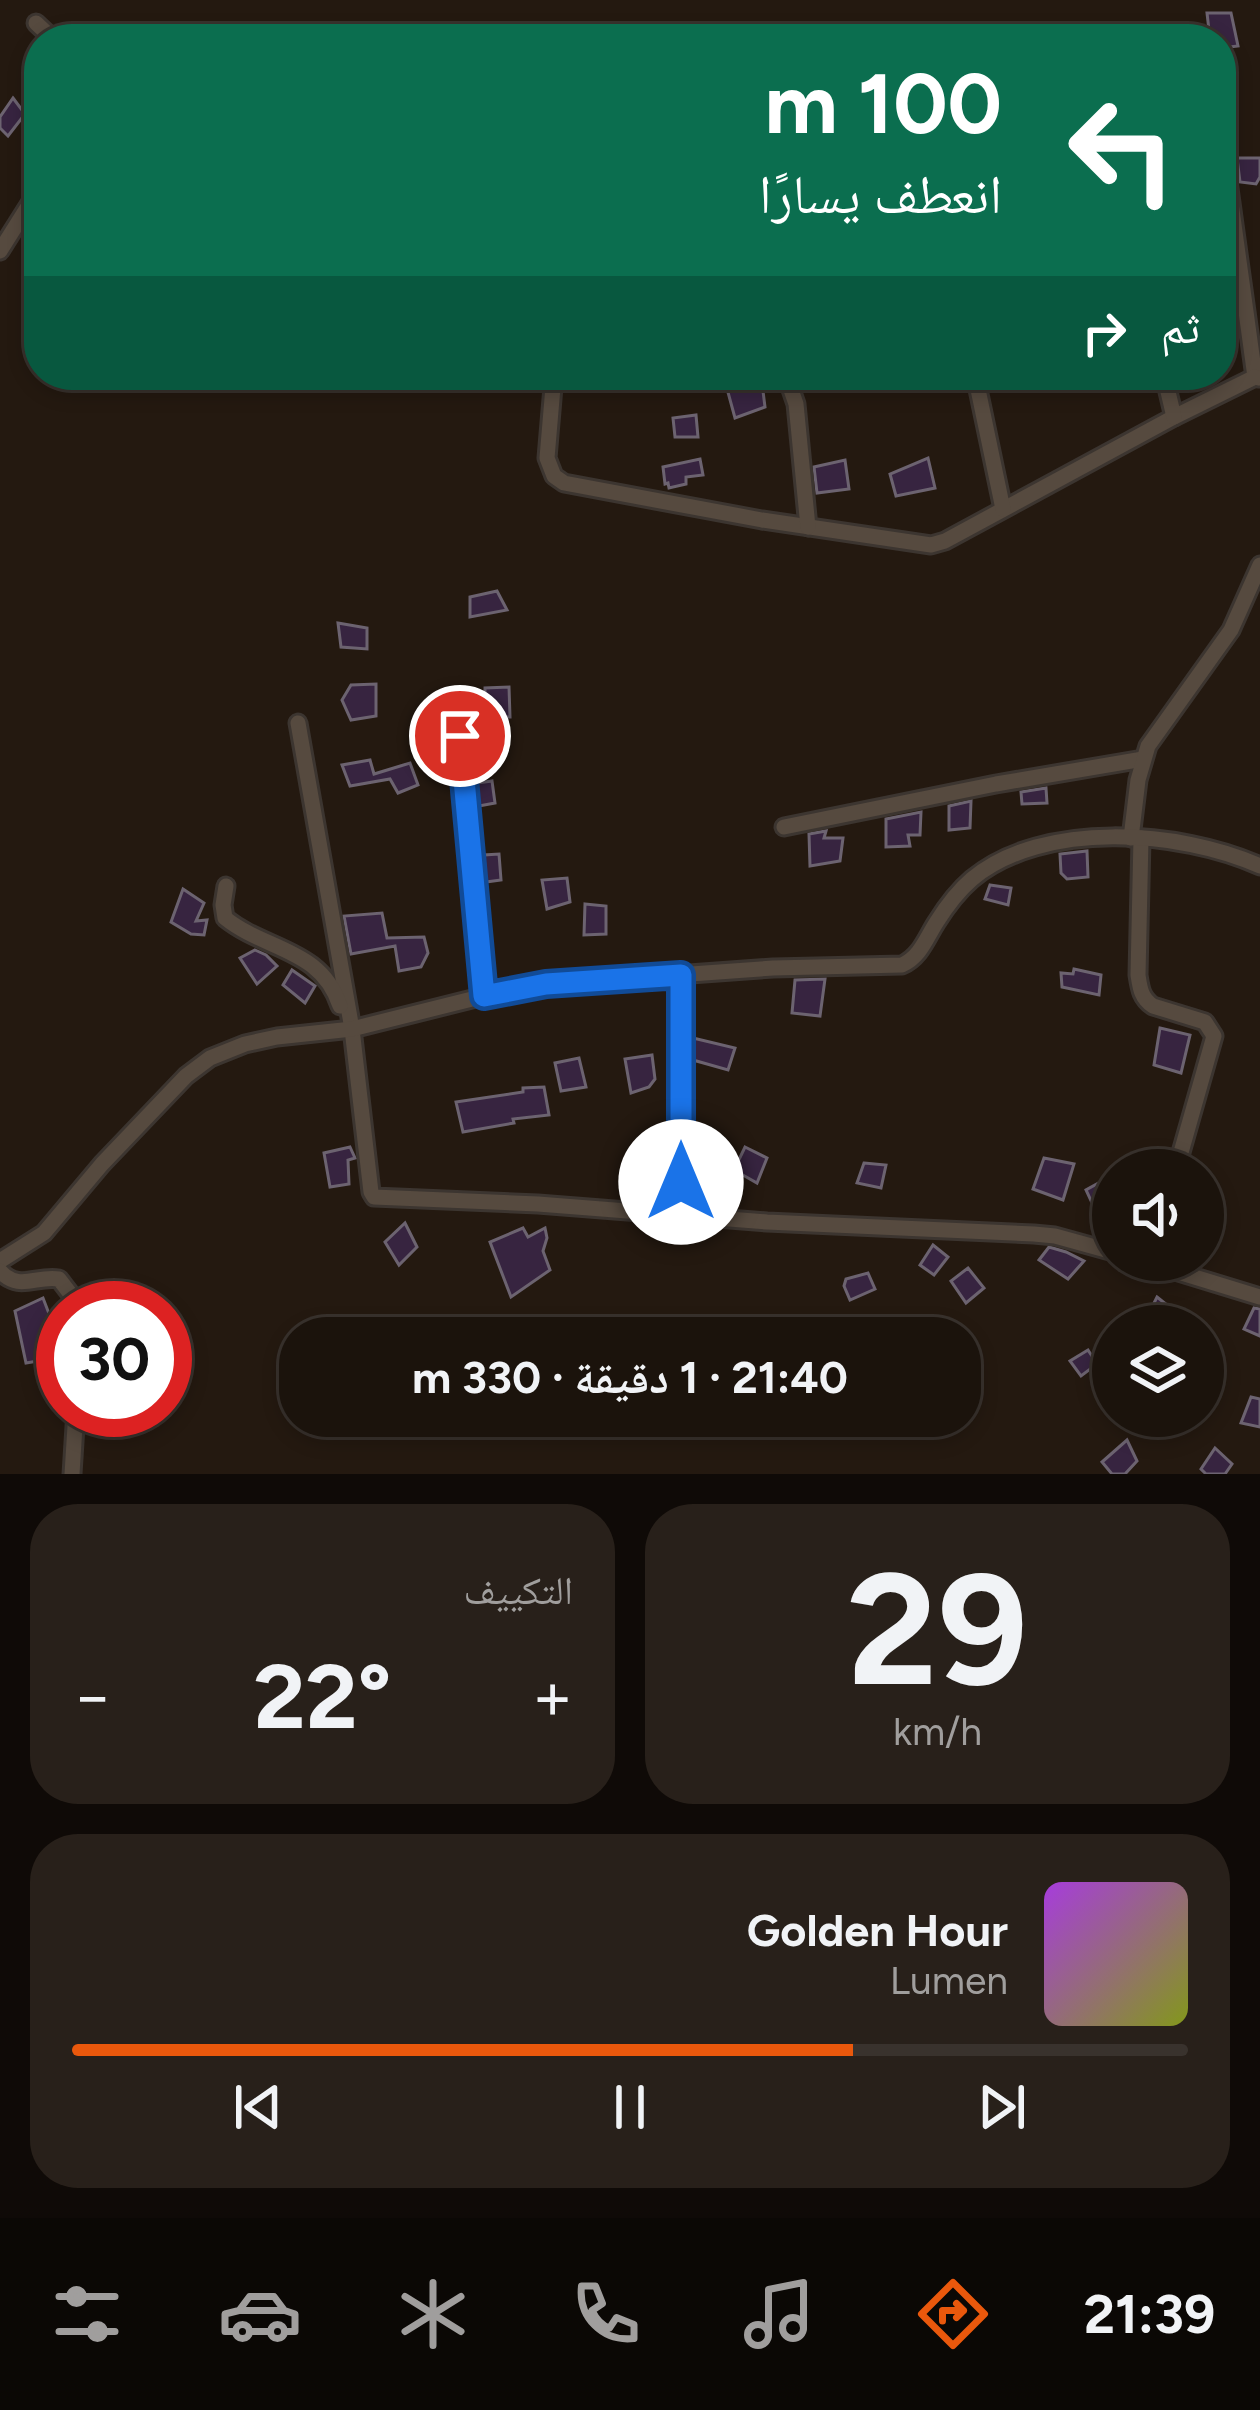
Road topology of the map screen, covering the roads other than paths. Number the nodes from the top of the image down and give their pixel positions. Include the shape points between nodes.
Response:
1 (24, 213) edge
2 (1236, 234) edge
3 (0, 251) edge
4 (1257, 377) edge
5 (553, 390) edge
6 (791, 390) edge
7 (978, 390) edge
8 (1168, 390) edge
9 (1230, 390) edge
10 (1174, 417) junction
11 (1004, 509) junction
12 (808, 526) junction
13 (1260, 566) edge
14 (298, 723) dead end
15 (460, 736) dead end
16 (1143, 759) junction
17 (784, 827) dead end
18 (1136, 838) junction
19 (1260, 866) edge
20 (226, 886) dead end
21 (681, 975) junction
22 (484, 996) junction
23 (351, 1022) junction
24 (1182, 1149) edge
25 (681, 1216) junction
26 (1092, 1246) edge
27 (0, 1261) edge
28 (0, 1270) edge
29 (61, 1281) edge
30 (1209, 1281) edge
31 (1260, 1297) edge
32 (74, 1437) edge
33 (72, 1474) edge

1 - 3 street
2 - 4 street
5 - 12 street via 547,458 564,483
6 - 12 street
7 - 11 street
8 - 10 street
9 - 10 street
10 - 11 street
11 - 12 street via 939,544
13 - 16 street via 1231,630
14 - 23 street
15 - 22 street
16 - 17 street
16 - 18 street
18 - 19 street via 1212,849
18 - 21 street via 1048,844 985,870 902,965
18 - 24 street via 1141,992 1153,1006 1205,1022 1214,1036
20 - 23 street via 230,922 323,974
21 - 22 street
21 - 25 street
22 - 23 street
23 - 25 street via 374,1197
23 - 27 street via 210,1058 152,1109 44,1233
25 - 26 street via 1055,1236
28 - 29 street via 19,1283
30 - 31 street
32 - 33 street

